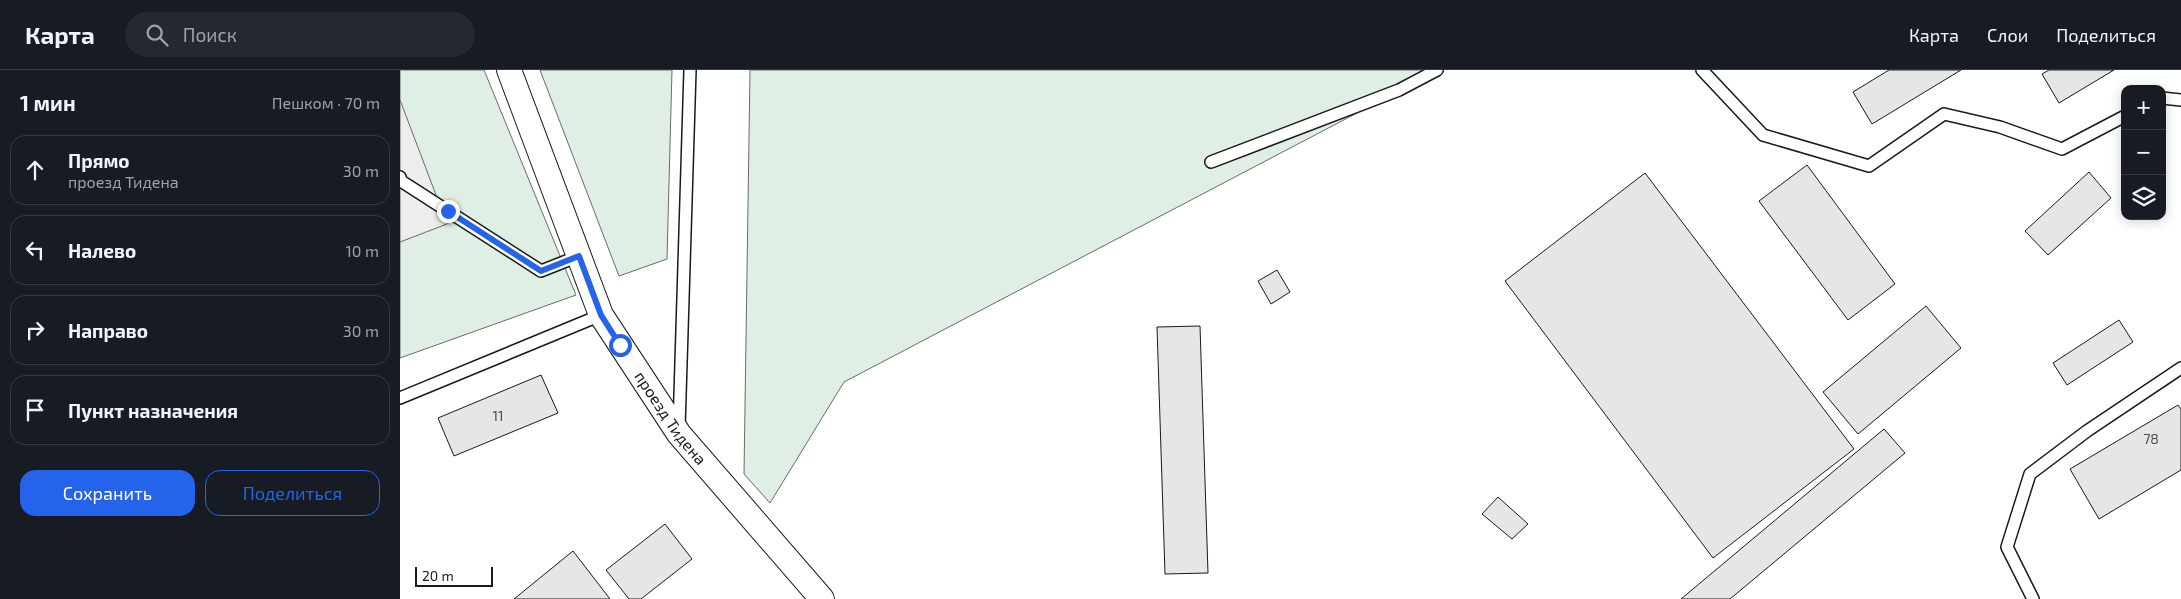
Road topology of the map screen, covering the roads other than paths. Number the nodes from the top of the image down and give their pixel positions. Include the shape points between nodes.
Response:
1 (509, 70) edge
2 (690, 70) edge
3 (1437, 70) edge
4 (1702, 70) edge
5 (2166, 98) edge
6 (2181, 100) edge
7 (2121, 118) edge
8 (1211, 162) dead end
9 (400, 177) edge
10 (579, 256) junction
11 (601, 315) junction
12 (2181, 368) edge
13 (400, 398) edge
14 (679, 434) junction
15 (822, 599) edge
16 (2033, 599) edge

1 - 10 street, проезд Тидена
2 - 14 lane
3 - 8 lane via 1399,90
4 - 7 lane via 1763,135 1869,166 1944,114 2000,128 2062,149
5 - 6 lane
9 - 10 lane via 401,181 541,271
10 - 11 street, проезд Тидена
11 - 13 lane
11 - 14 street, проезд Тидена
12 - 16 lane via 2030,474 2007,547
14 - 15 street, проезд Тидена

